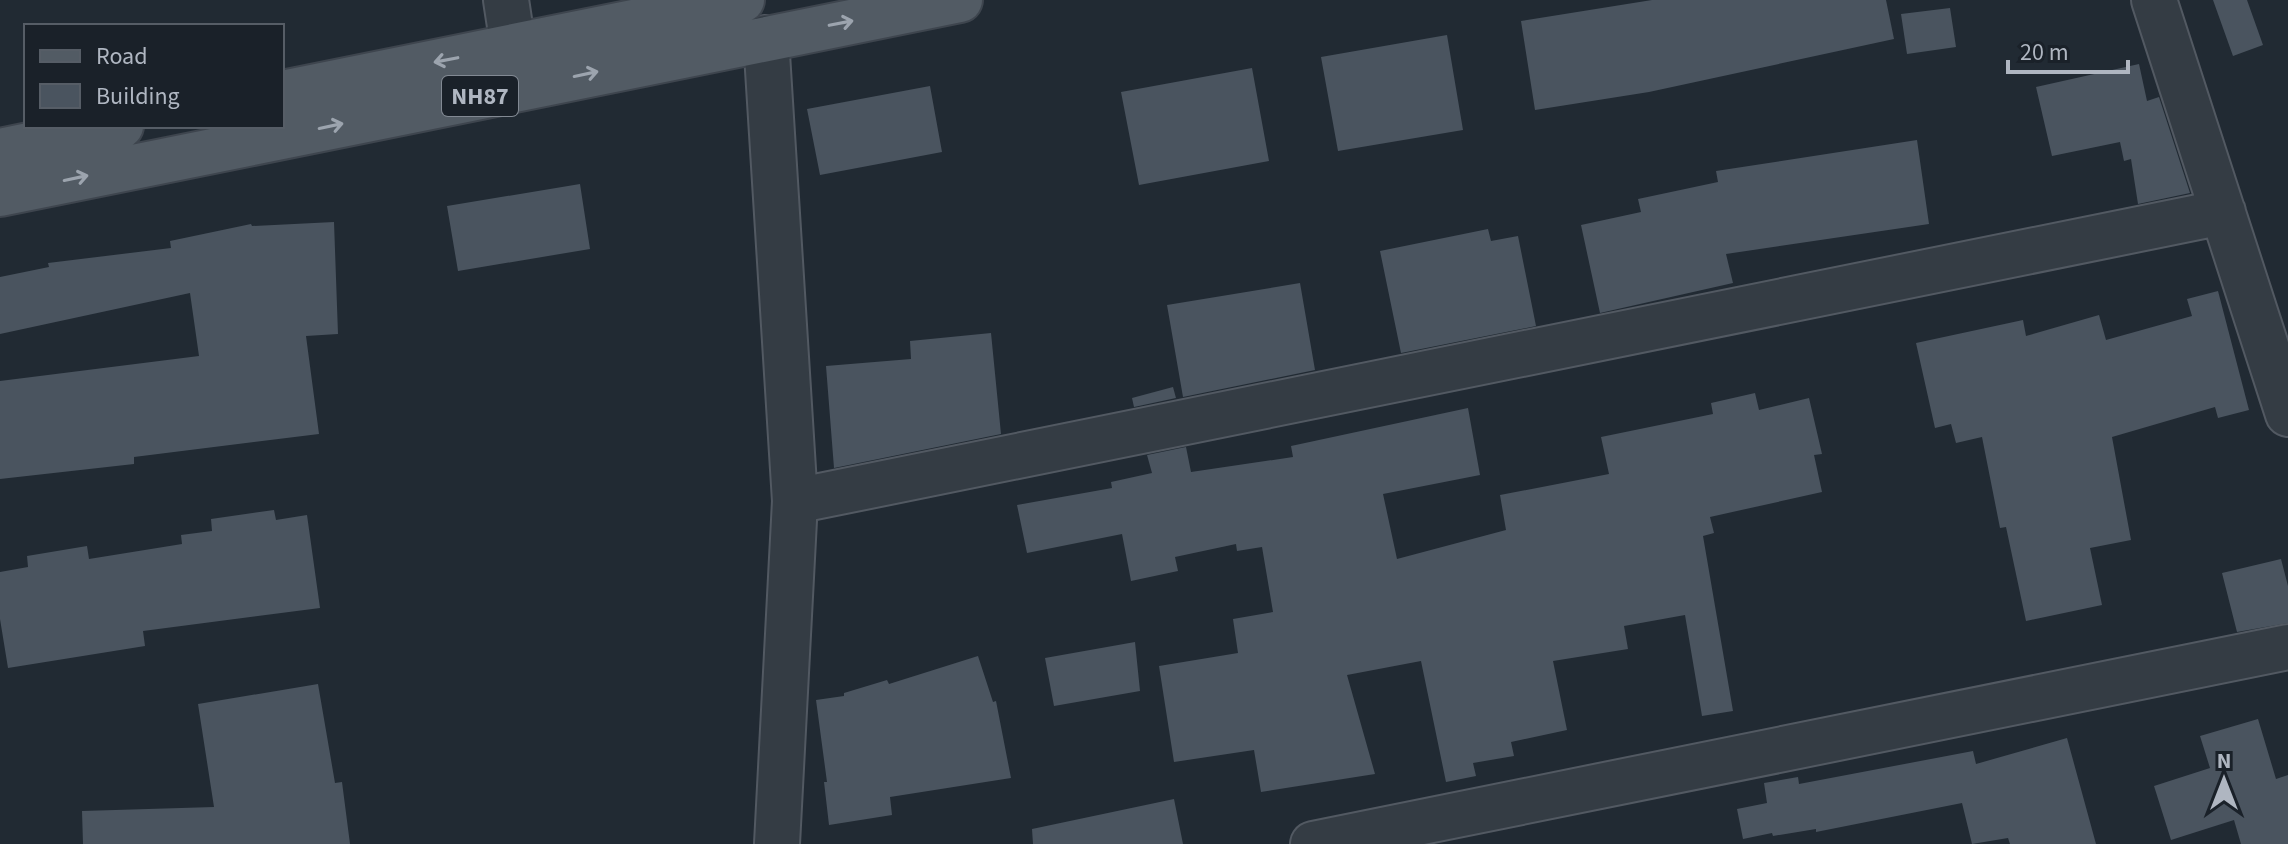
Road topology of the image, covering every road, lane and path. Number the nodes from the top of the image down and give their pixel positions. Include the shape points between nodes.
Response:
1 (506, 0) edge
2 (742, 0) edge
3 (960, 0) edge
4 (2154, 0) edge
5 (766, 38) junction
6 (513, 46) junction
7 (284, 93) edge
8 (111, 128) edge
9 (0, 151) edge
10 (0, 194) edge
11 (2223, 212) junction
12 (2288, 414) edge
13 (795, 501) junction
14 (2288, 647) edge
15 (777, 844) edge
16 (1313, 844) edge

1 - 6 street
2 - 6 main road, NH87
5 -> 3 main road, NH87
4 - 11 street
10 -> 5 main road, NH87
5 - 13 street
6 -> 7 main road, NH87
8 - 9 main road
11 - 12 street
11 - 13 street
13 - 15 street
14 - 16 street

